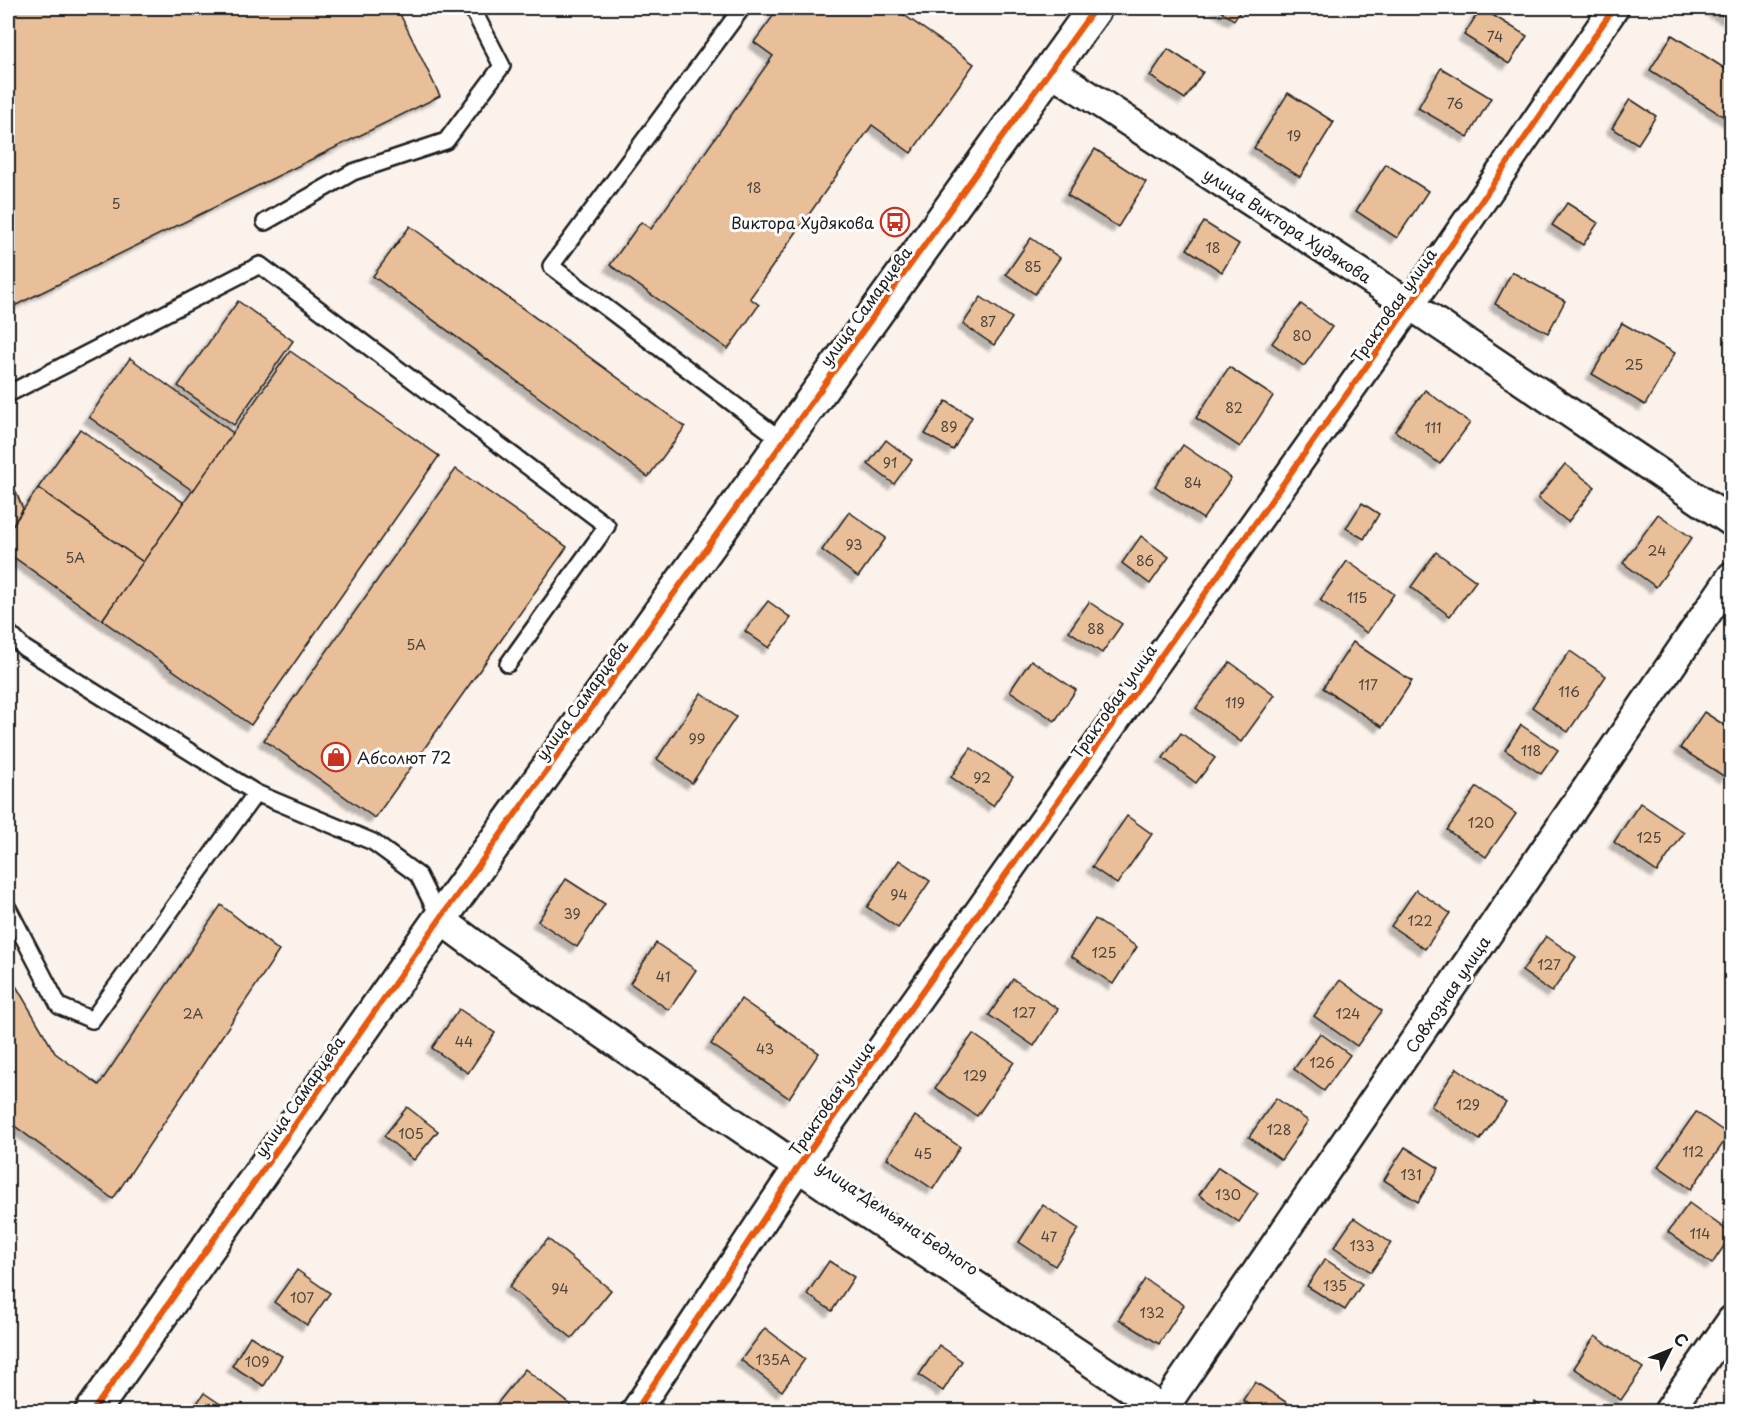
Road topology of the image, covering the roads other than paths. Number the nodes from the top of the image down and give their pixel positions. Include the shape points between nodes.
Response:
1 (472, 8) edge
2 (742, 8) edge
3 (1095, 8) edge
4 (1614, 8) edge
5 (1051, 71) junction
6 (265, 222) dead end
7 (1410, 305) junction
8 (8, 394) edge
9 (784, 442) junction
10 (1731, 522) edge
11 (1731, 576) edge
12 (8, 632) edge
13 (508, 663) dead end
14 (256, 793) junction
15 (8, 908) edge
16 (440, 919) junction
17 (22, 937) junction
18 (8, 943) edge
19 (798, 1167) junction
20 (1731, 1320) edge
21 (1163, 1411) edge
22 (92, 1412) edge
23 (635, 1412) edge
24 (1668, 1412) edge

1 - 6 lane via 502,66 446,141 353,172
2 - 9 lane via 551,266
3 - 5 street, улица Самарцева
4 - 7 street, Трактовая улица
5 - 7 street, улица Виктора Худякова
5 - 9 street, улица Самарцева
7 - 10 street, улица Виктора Худякова
7 - 19 street, Трактовая улица
8 - 13 lane via 260,265 607,526
9 - 16 street, улица Самарцева
11 - 21 street, Совхозная улица
12 - 14 lane via 24,648
14 - 16 lane via 373,842 418,875
14 - 17 lane via 92,1020 59,1006
15 - 17 lane
16 - 19 street, улица Демьяна Бедного
16 - 22 street, улица Самарцева
17 - 18 lane
19 - 21 street, улица Демьяна Бедного
19 - 23 street, Трактовая улица
20 - 24 street

